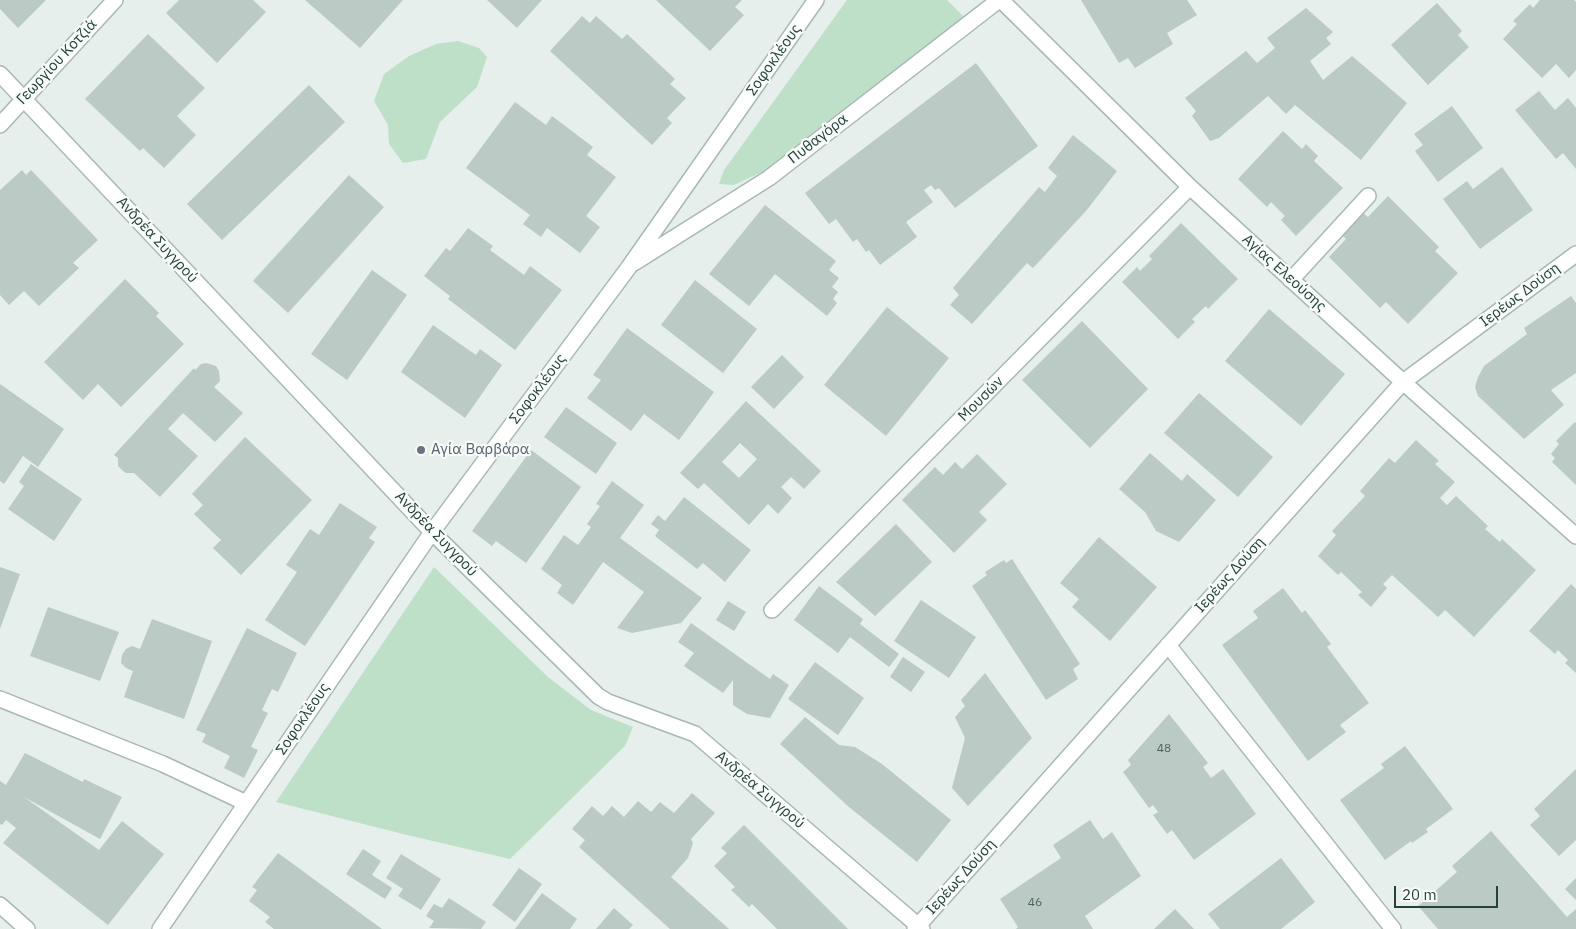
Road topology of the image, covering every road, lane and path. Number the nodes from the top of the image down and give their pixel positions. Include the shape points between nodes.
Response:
1 (115, 0) edge
2 (816, 0) edge
3 (1000, 0) edge
4 (0, 74) edge
5 (23, 98) junction
6 (0, 125) edge
7 (1190, 188) junction
8 (1368, 196) dead end
9 (1576, 254) edge
10 (629, 267) junction
11 (1291, 280) junction
12 (1403, 382) junction
13 (432, 532) junction
14 (1576, 536) edge
15 (772, 610) dead end
16 (1168, 645) junction
17 (0, 699) edge
18 (246, 802) junction
19 (0, 905) edge
20 (919, 928) edge
21 (27, 929) edge
22 (160, 929) edge
23 (1393, 929) edge

1 - 5 street, Γεωργίου Κοτζιά
2 - 10 street, Σοφοκλέους
3 - 7 street, Αγίας Ελεούσης
3 - 10 street, Πυθαγόρα via 769,178
4 - 5 street, Ανδρέα Συγγρού
5 - 6 street, Γεωργίου Κοτζιά
5 - 13 street, Ανδρέα Συγγρού
7 - 11 street, Αγίας Ελεούσης
7 - 15 street, Μουσών
8 - 11 street
9 - 12 street, Ιερέως Δούση
10 - 13 street, Σοφοκλέους
11 - 12 street, Αγίας Ελεούσης
12 - 14 street, Αγίας Ελεούσης
12 - 16 street, Ιερέως Δούση
13 - 18 street, Σοφοκλέους
13 - 20 street, Ανδρέα Συγγρού via 598,696 695,734
16 - 20 street, Ιερέως Δούση
16 - 23 street
17 - 18 street via 163,764
18 - 22 street, Σοφοκλέους
19 - 21 street

